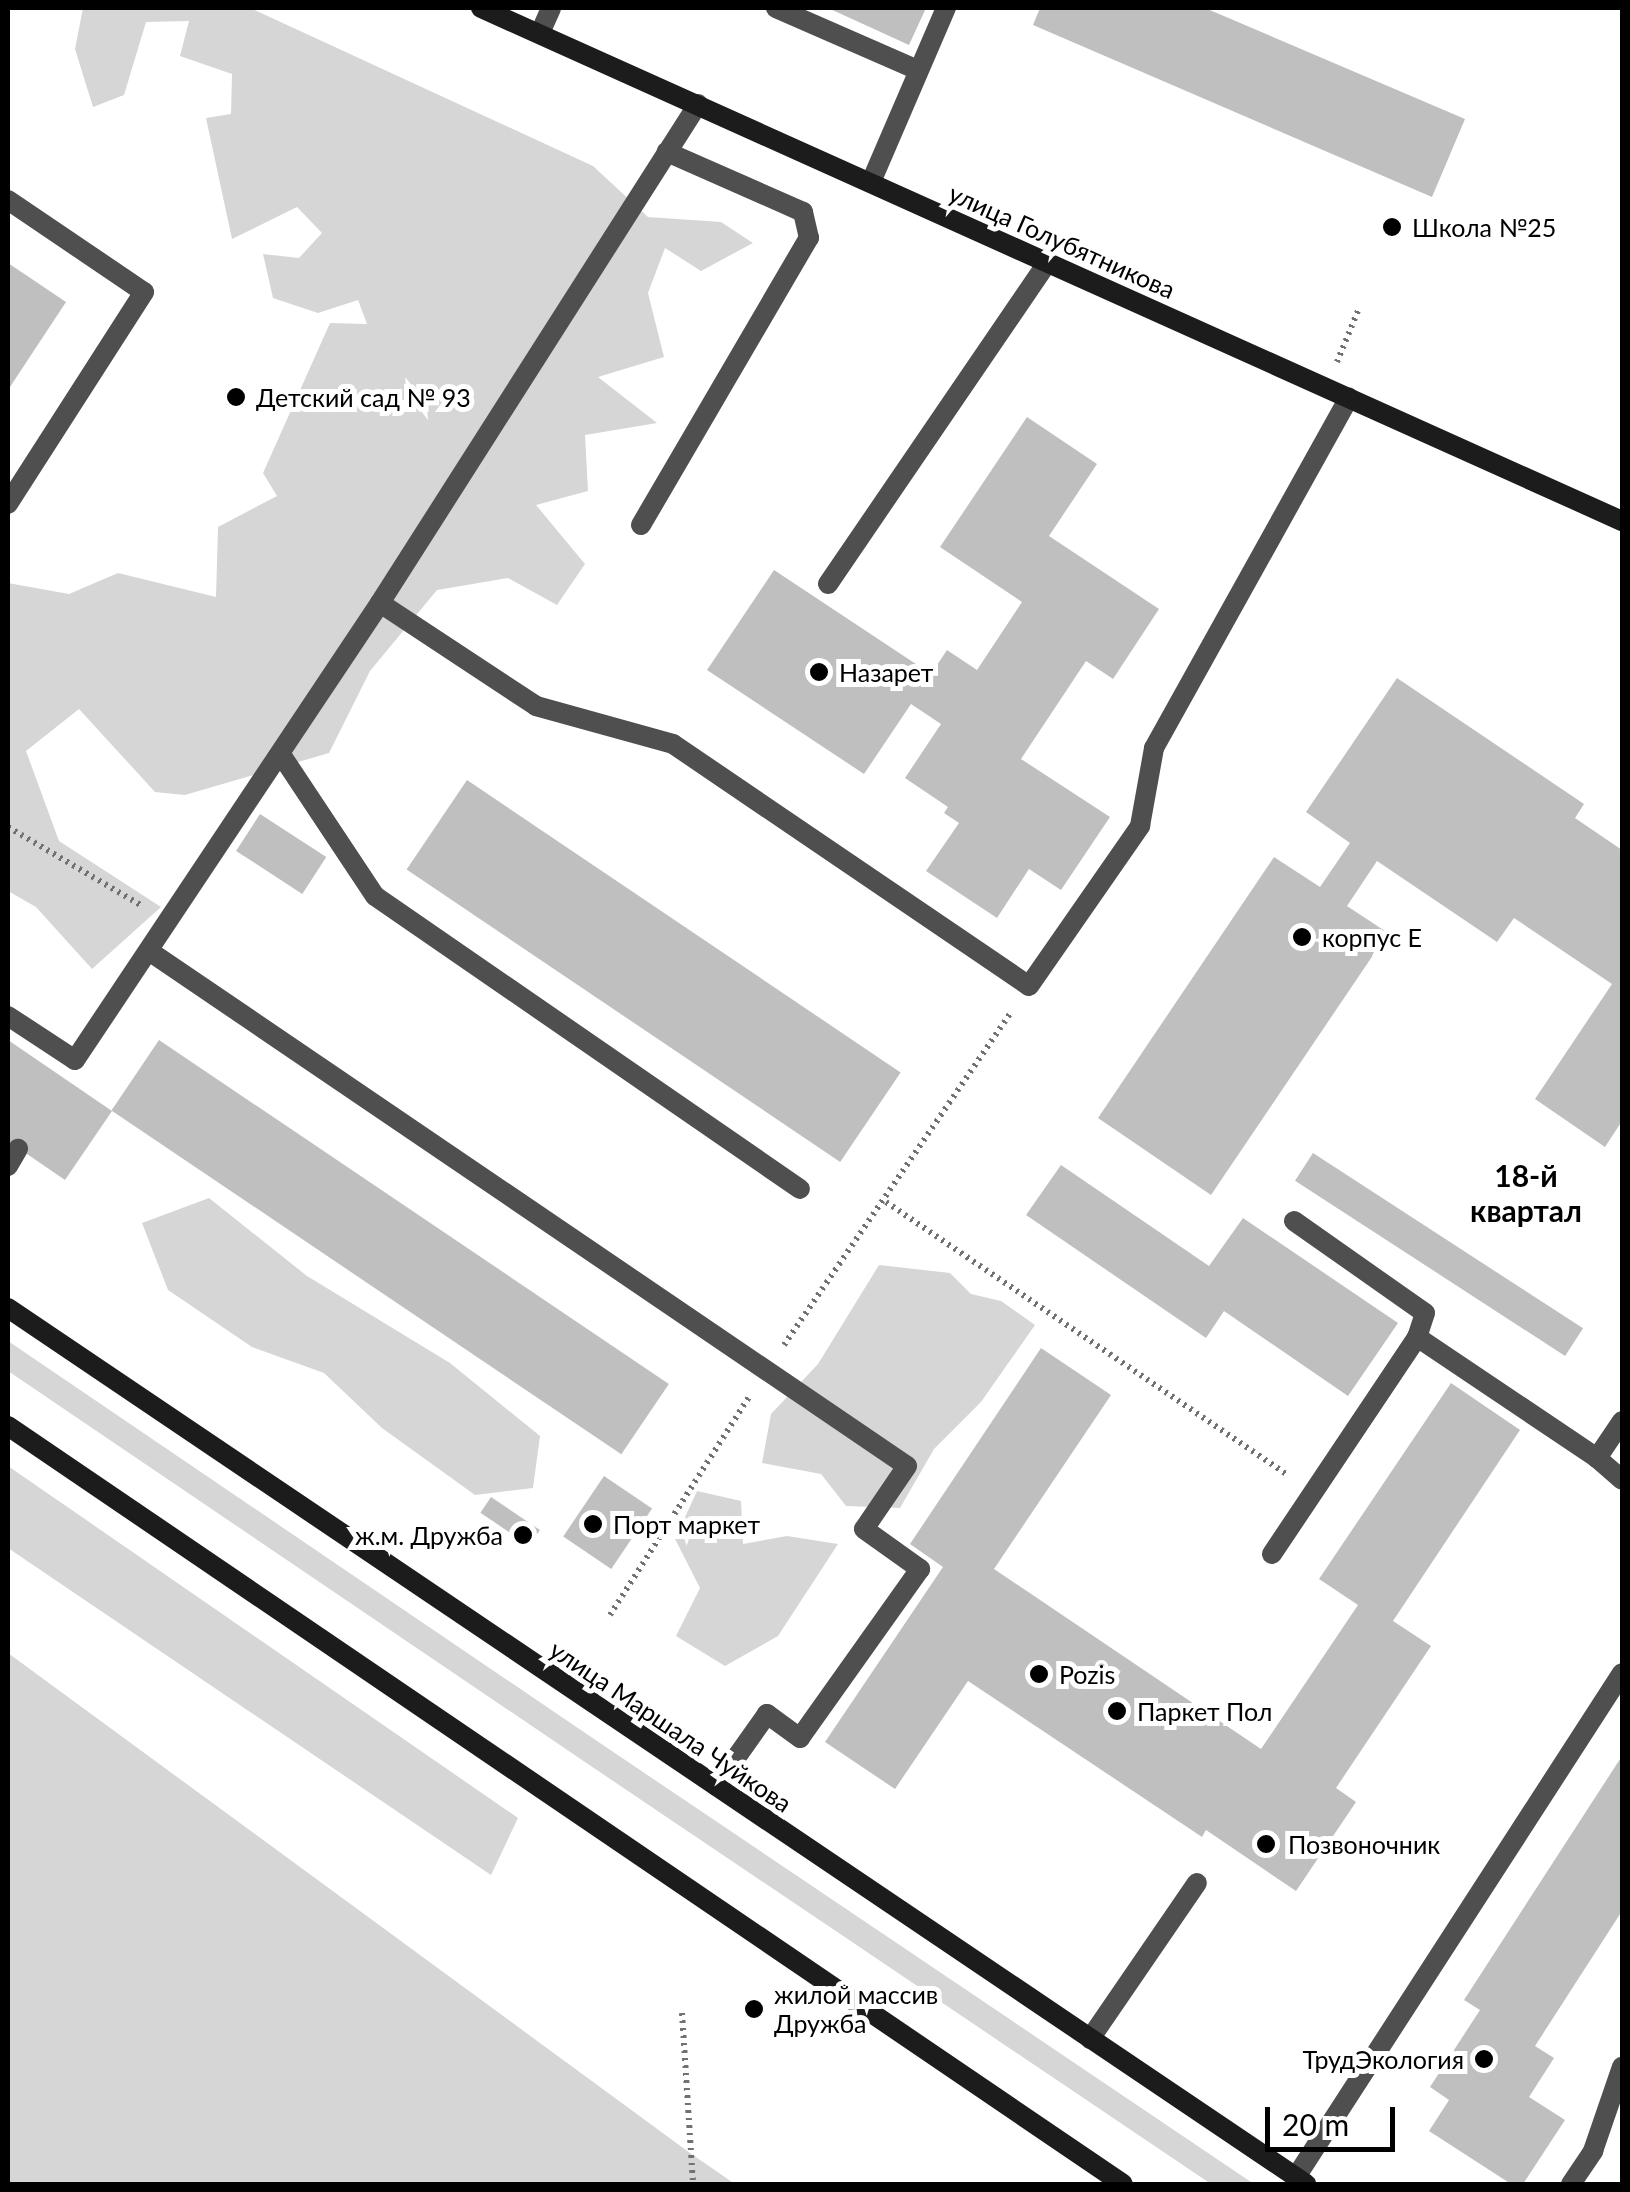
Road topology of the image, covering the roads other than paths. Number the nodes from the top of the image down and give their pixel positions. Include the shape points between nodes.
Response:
1 (481, 8) edge
2 (550, 8) edge
3 (776, 8) edge
4 (946, 8) edge
5 (540, 34) junction
6 (918, 70) junction
7 (698, 104) junction
8 (667, 152) junction
9 (871, 182) junction
10 (8, 200) edge
11 (1048, 262) junction
12 (1349, 398) junction
13 (8, 504) edge
14 (1622, 521) edge
15 (641, 525) dead end
16 (828, 584) dead end
17 (380, 602) junction
18 (282, 756) junction
19 (149, 951) junction
20 (8, 1016) edge
21 (800, 1190) dead end
22 (1294, 1221) dead end
23 (8, 1308) edge
24 (1417, 1337) junction
25 (1622, 1421) edge
26 (8, 1426) edge
27 (1598, 1458) junction
28 (1622, 1480) edge
29 (1272, 1554) dead end
30 (1622, 1673) edge
31 (716, 1786) junction
32 (1196, 1883) dead end
33 (1090, 2039) junction
34 (1622, 2067) edge
35 (1301, 2181) edge
36 (1123, 2184) edge
37 (1570, 2184) edge

1 - 5 main road, улица Голубятникова
2 - 5 lane
3 - 6 lane
4 - 6 lane
5 - 7 main road, улица Голубятникова
6 - 9 lane
7 - 8 lane
7 - 9 main road, улица Голубятникова
8 - 15 lane via 803,212 809,238
8 - 17 lane
9 - 11 main road, улица Голубятникова
10 - 13 lane via 144,292
11 - 12 main road, улица Голубятникова
11 - 16 lane
12 - 14 main road, улица Голубятникова
12 - 17 lane via 1154,748 1140,826 1029,986 673,744 536,706
17 - 18 lane
18 - 19 lane
18 - 21 lane via 375,896
19 - 20 lane via 70,1069
19 - 31 lane via 907,1466 864,1529 920,1569 800,1738 767,1714
22 - 24 lane via 1425,1313
23 - 31 main road, улица Маршала Чуйкова
24 - 27 lane
24 - 29 lane
25 - 27 lane
26 - 36 main road
27 - 28 lane
30 - 35 lane
31 - 33 main road, улица Маршала Чуйкова
32 - 33 lane
33 - 35 main road, улица Маршала Чуйкова
34 - 37 lane via 1593,2151

